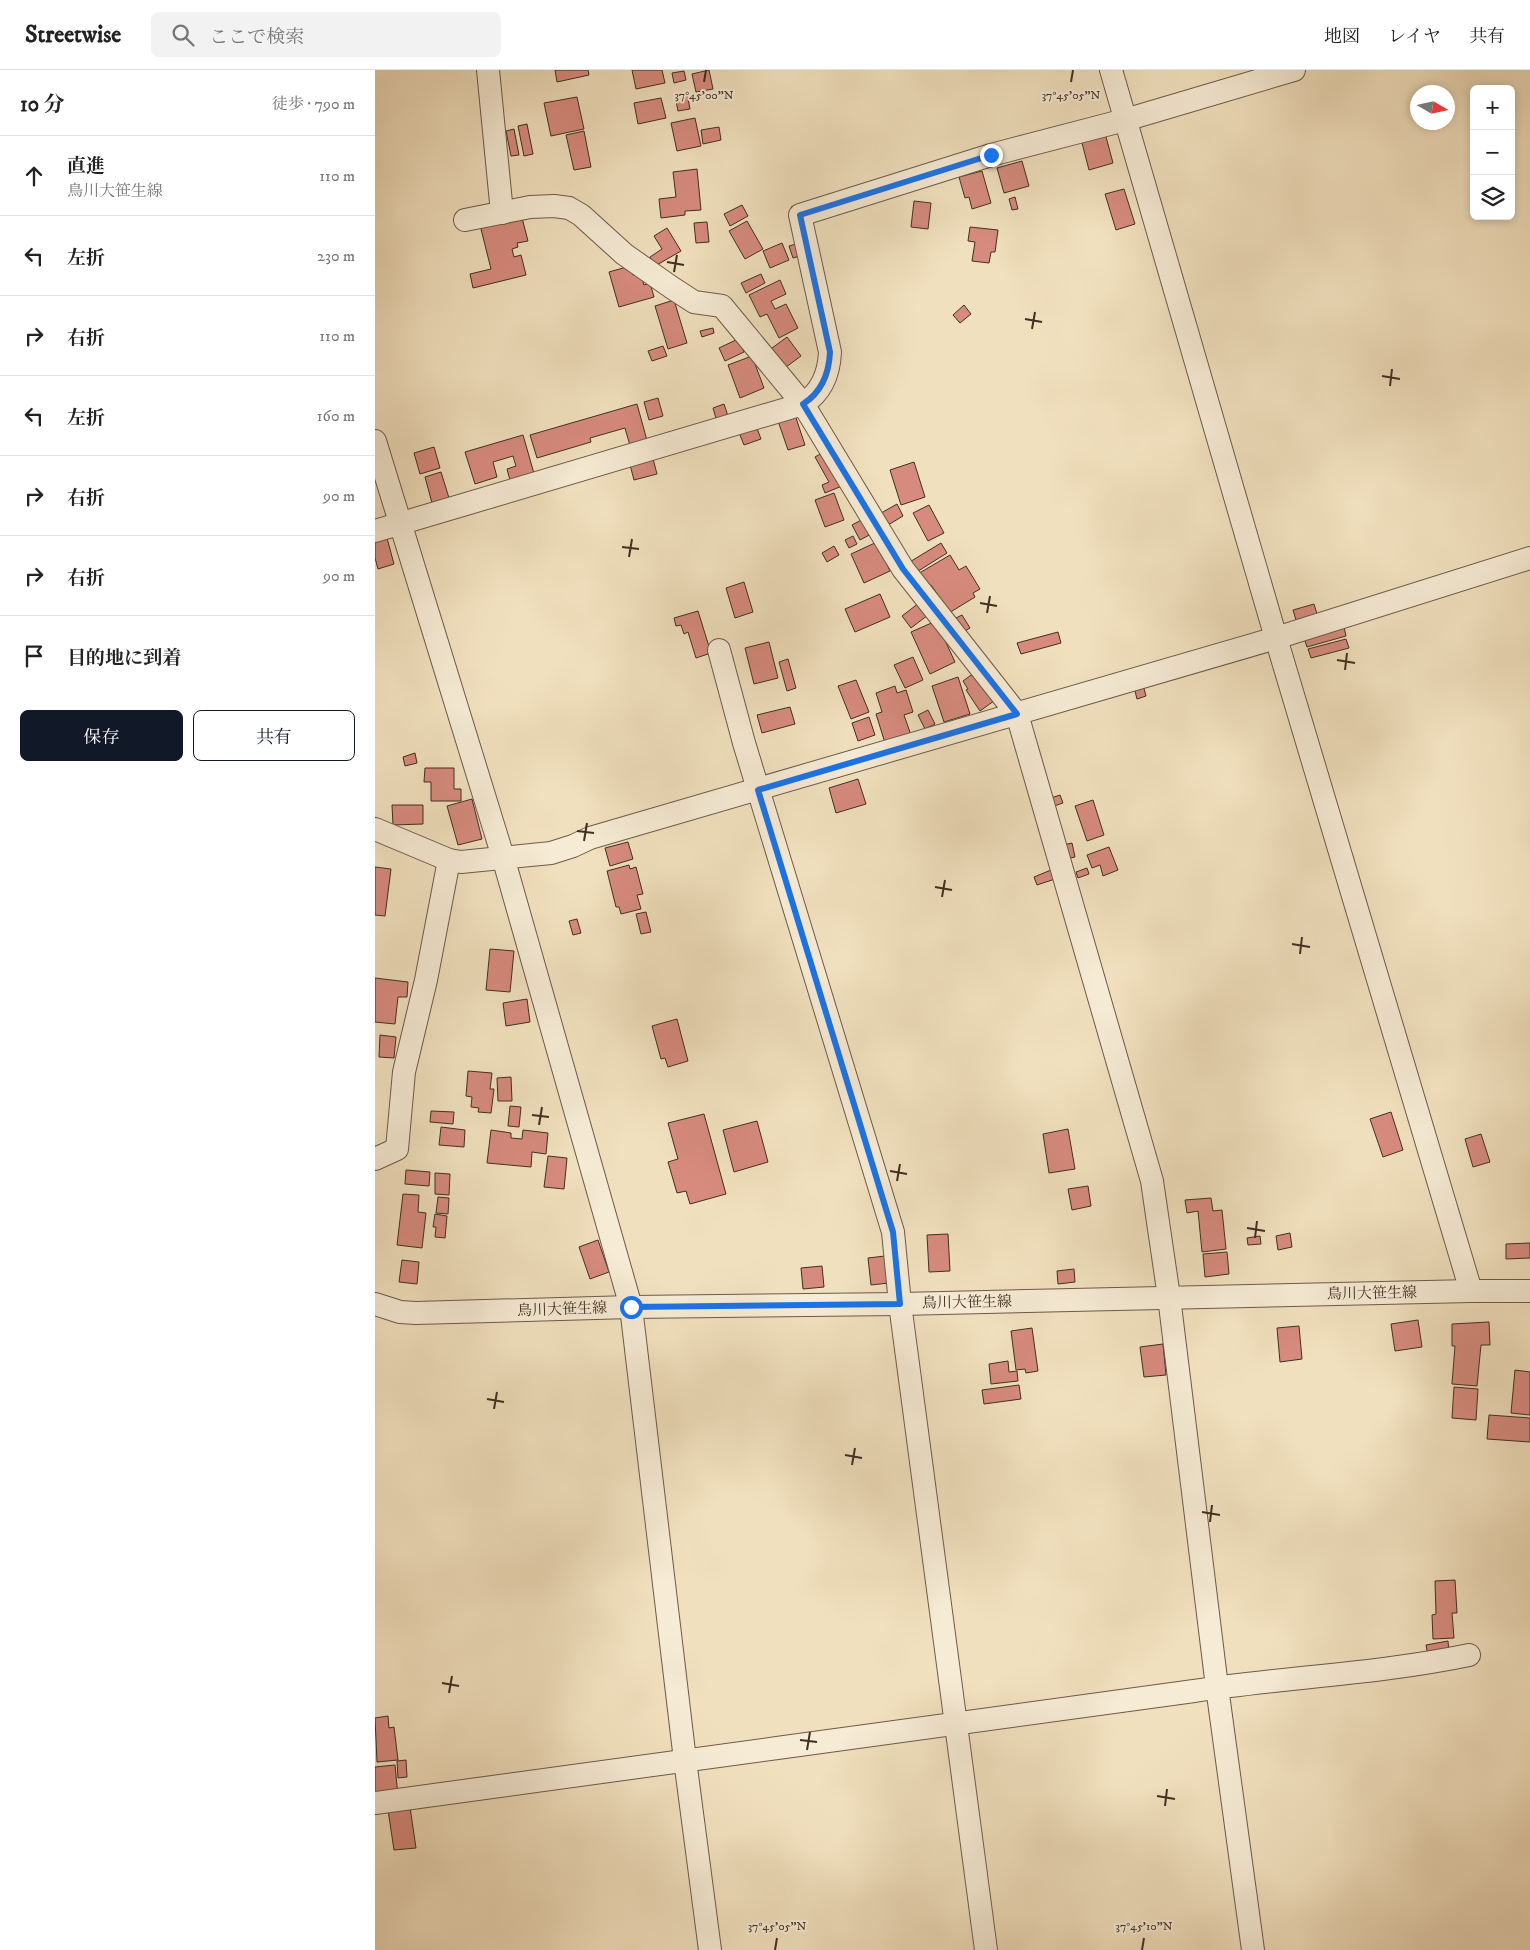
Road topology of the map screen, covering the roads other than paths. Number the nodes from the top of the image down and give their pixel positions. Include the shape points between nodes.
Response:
1 (488, 70) edge
2 (1111, 70) edge
3 (1294, 70) edge
4 (1125, 120) junction
5 (501, 212) junction
6 (465, 220) dead end
7 (803, 404) junction
8 (375, 441) edge
9 (399, 524) junction
10 (375, 531) edge
11 (1530, 558) edge
12 (1276, 638) junction
13 (719, 650) dead end
14 (1017, 714) junction
15 (758, 790) junction
16 (375, 829) edge
17 (503, 857) junction
18 (449, 860) junction
19 (375, 1159) edge
20 (1471, 1291) junction
21 (1530, 1291) edge
22 (1169, 1297) junction
23 (375, 1304) edge
24 (900, 1304) junction
25 (631, 1307) junction
26 (1469, 1655) dead end
27 (1217, 1687) junction
28 (955, 1725) junction
29 (685, 1760) junction
30 (375, 1803) edge
31 (710, 1950) edge
32 (986, 1950) edge
33 (1253, 1950) edge

1 - 5 street
2 - 4 street
3 - 4 street
4 - 7 street via 991,155 800,215 830,352 830,367 824,383 813,398
4 - 12 street
5 - 6 street
5 - 7 street via 554,206 569,208 581,215 623,254 671,287 695,302 722,306
7 - 9 street
7 - 14 street via 903,569
8 - 9 street
9 - 10 street
9 - 17 street
11 - 12 street
12 - 14 street
12 - 20 street
13 - 15 street
14 - 15 street
14 - 22 street via 1152,1181
15 - 17 street via 590,838 551,853
15 - 24 street via 893,1232
16 - 18 street
17 - 18 street via 461,862
17 - 25 street
18 - 19 street via 404,1072 397,1149
20 - 21 street, 鳥川大笹生線
20 - 22 street, 鳥川大笹生線
22 - 24 street, 鳥川大笹生線
22 - 27 street
23 - 25 street, 鳥川大笹生線 via 416,1314
24 - 25 street, 鳥川大笹生線
24 - 28 street
25 - 29 street
26 - 27 street via 1424,1664
27 - 28 street
27 - 33 street
28 - 29 street
28 - 32 street
29 - 30 street
29 - 31 street

